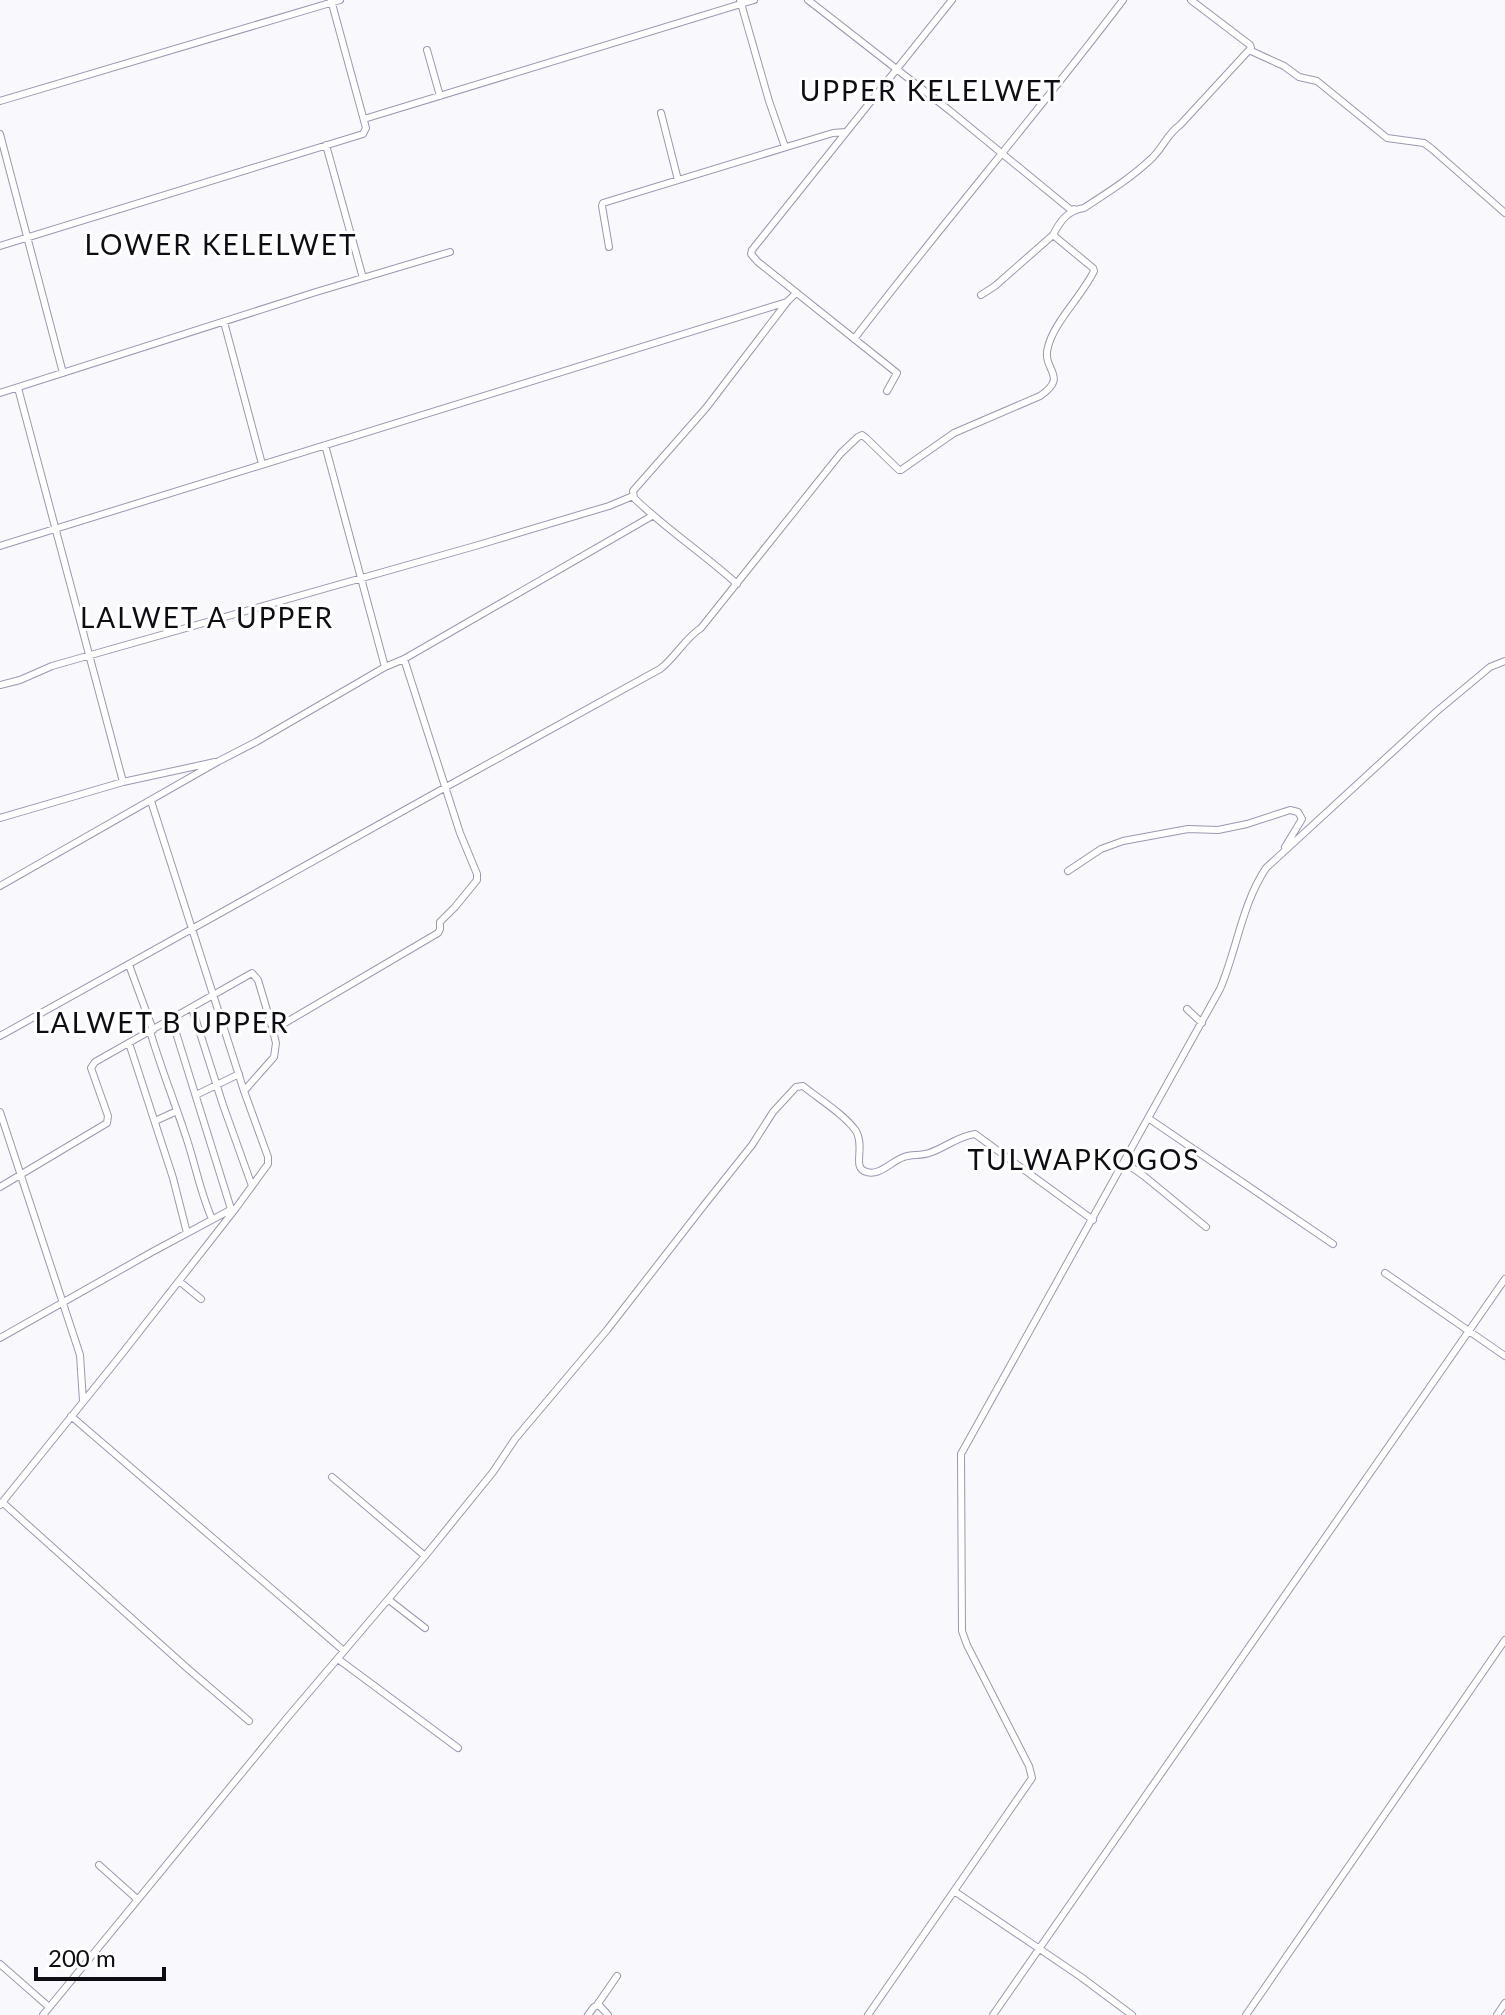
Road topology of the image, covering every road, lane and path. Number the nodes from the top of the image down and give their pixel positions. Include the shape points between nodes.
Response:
1 (340, 0) edge
2 (754, 0) edge
3 (808, 0) edge
4 (952, 0) edge
5 (1123, 0) edge
6 (1191, 0) edge
7 (331, 1) edge
8 (741, 2) edge
9 (427, 50) dead end
10 (1249, 50) junction
11 (897, 69) junction
12 (440, 96) junction
13 (0, 101) edge
14 (661, 113) dead end
15 (364, 119) junction
16 (846, 132) junction
17 (0, 134) edge
18 (326, 145) junction
19 (785, 147) junction
20 (1002, 154) junction
21 (678, 180) junction
22 (1074, 209) junction
23 (1505, 213) edge
24 (1053, 235) junction
25 (27, 238) junction
26 (0, 246) edge
27 (609, 247) dead end
28 (450, 252) dead end
29 (363, 278) junction
30 (796, 293) junction
31 (981, 295) dead end
32 (787, 302) junction
33 (224, 322) junction
34 (854, 339) junction
35 (63, 373) junction
36 (18, 388) junction
37 (887, 391) dead end
38 (0, 393) edge
39 (325, 445) junction
40 (262, 464) junction
41 (633, 496) junction
42 (652, 516) junction
43 (55, 529) junction
44 (0, 546) edge
45 (361, 578) junction
46 (737, 584) junction
47 (89, 656) junction
48 (404, 659) junction
49 (1505, 661) edge
50 (385, 667) junction
51 (0, 685) edge
52 (219, 761) junction
53 (123, 782) junction
54 (446, 787) junction
55 (151, 801) junction
56 (0, 818) edge
57 (1283, 851) junction
58 (1068, 871) dead end
59 (0, 886) edge
60 (193, 928) junction
61 (129, 965) junction
62 (214, 995) junction
63 (192, 1008) junction
64 (1187, 1009) dead end
65 (172, 1020) junction
66 (1202, 1023) junction
67 (151, 1030) junction
68 (273, 1030) junction
69 (0, 1036) edge
70 (129, 1043) junction
71 (239, 1074) junction
72 (217, 1084) junction
73 (244, 1091) junction
74 (196, 1095) junction
75 (177, 1111) junction
76 (0, 1112) edge
77 (1148, 1118) junction
78 (155, 1121) junction
79 (1124, 1162) junction
80 (20, 1175) junction
81 (252, 1186) junction
82 (0, 1187) edge
83 (234, 1208) junction
84 (212, 1219) junction
85 (1093, 1220) junction
86 (1206, 1227) dead end
87 (187, 1233) junction
88 (1333, 1244) dead end
89 (1385, 1273) dead end
90 (1505, 1279) edge
91 (179, 1281) junction
92 (201, 1299) dead end
93 (63, 1303) junction
94 (1469, 1331) junction
95 (0, 1338) edge
96 (1505, 1356) edge
97 (83, 1401) junction
98 (71, 1416) junction
99 (332, 1477) dead end
100 (1, 1504) edge
101 (425, 1556) junction
102 (389, 1600) junction
103 (425, 1628) dead end
104 (1505, 1640) edge
105 (344, 1651) junction
106 (338, 1659) junction
107 (249, 1721) dead end
108 (458, 1748) dead end
109 (99, 1865) dead end
110 (954, 1891) junction
111 (137, 1899) junction
112 (1038, 1948) junction
113 (0, 1964) edge
114 (617, 1976) dead end
115 (1505, 2003) edge
116 (597, 2005) junction
117 (49, 2007) junction
118 (43, 2015) edge
119 (588, 2015) edge
120 (608, 2015) edge
121 (868, 2015) edge
122 (993, 2015) edge
123 (1132, 2015) edge
124 (1246, 2015) edge
125 (1497, 2015) edge

1 - 7 street
2 - 8 street
3 - 11 street
4 - 11 street
5 - 20 street
6 - 10 street via 1250,45
7 - 13 street
7 - 15 street
8 - 12 street
8 - 19 street
9 - 12 street
10 - 22 street via 1138,171 1084,208
10 - 23 street via 1317,81 1387,138 1424,143
11 - 16 street
11 - 20 street
12 - 15 street
14 - 21 street
15 - 18 street via 363,134
16 - 19 street
16 - 30 street via 752,250 758,262
17 - 25 street
18 - 25 street
18 - 29 street
19 - 21 street
20 - 22 street
20 - 34 street
21 - 27 street via 602,204
22 - 24 street
24 - 31 street
24 - 46 street via 1094,271 1051,336 1046,355 1052,388 948,437 901,470 866,438 858,437
25 - 26 street
25 - 35 street
28 - 29 street
29 - 33 street
30 - 32 street
30 - 34 street
32 - 39 street
32 - 41 street
33 - 35 street
33 - 40 street
34 - 37 street via 897,373
35 - 36 street
36 - 38 street
36 - 43 street
39 - 40 street
39 - 45 street
40 - 43 street
41 - 42 street
41 - 45 street
42 - 46 street
42 - 48 street
43 - 44 street
43 - 47 street
45 - 47 street
45 - 50 street
46 - 54 street via 660,669
47 - 51 street
47 - 53 street
48 - 50 street
48 - 54 street
49 - 57 street via 1490,667 1436,712
50 - 52 street
52 - 53 street
52 - 55 street
53 - 56 street
54 - 60 street
54 - 68 street via 477,880 440,922 438,933
55 - 59 street
55 - 60 street
57 - 58 street via 1302,819 1298,812 1218,830 1188,829 1123,841
57 - 66 street via 1259,879 1229,968
60 - 61 street
60 - 62 street
61 - 67 street
61 - 69 street
62 - 63 street
62 - 68 street via 254,973
62 - 71 street
63 - 65 street
63 - 72 street
64 - 66 street
65 - 67 street
65 - 74 street
66 - 77 street
67 - 70 street
67 - 75 street
68 - 73 street via 274,1057
70 - 78 street
70 - 80 street via 91,1068 107,1123
71 - 72 street
71 - 73 street
72 - 74 street
72 - 81 street
73 - 81 street via 268,1157
74 - 83 street
75 - 78 street
75 - 84 street
76 - 80 street
77 - 79 street
77 - 88 street
78 - 87 street
79 - 85 street
79 - 86 street
80 - 82 street
80 - 93 street
81 - 83 street
83 - 84 street
83 - 91 street
84 - 87 street
85 - 101 street via 975,1134 928,1154 903,1157 881,1171 862,1171 862,1146 854,1128 803,1086 796,1087
85 - 110 street via 961,1454 962,1631 1032,1778
87 - 93 street
89 - 94 street
90 - 94 street
91 - 92 street
91 - 97 street
93 - 95 street
93 - 97 street via 80,1355
94 - 96 street
94 - 112 street
97 - 98 street
98 - 100 street
98 - 105 street
99 - 101 street
100 - 107 street
101 - 102 street
102 - 103 street
102 - 105 street
104 - 124 street
105 - 106 street
106 - 108 street
106 - 111 street
109 - 111 street
110 - 112 street
110 - 121 street
111 - 117 street
112 - 122 street
112 - 123 street
113 - 117 street
114 - 116 street
115 - 125 street
116 - 119 street
116 - 120 street
117 - 118 street

